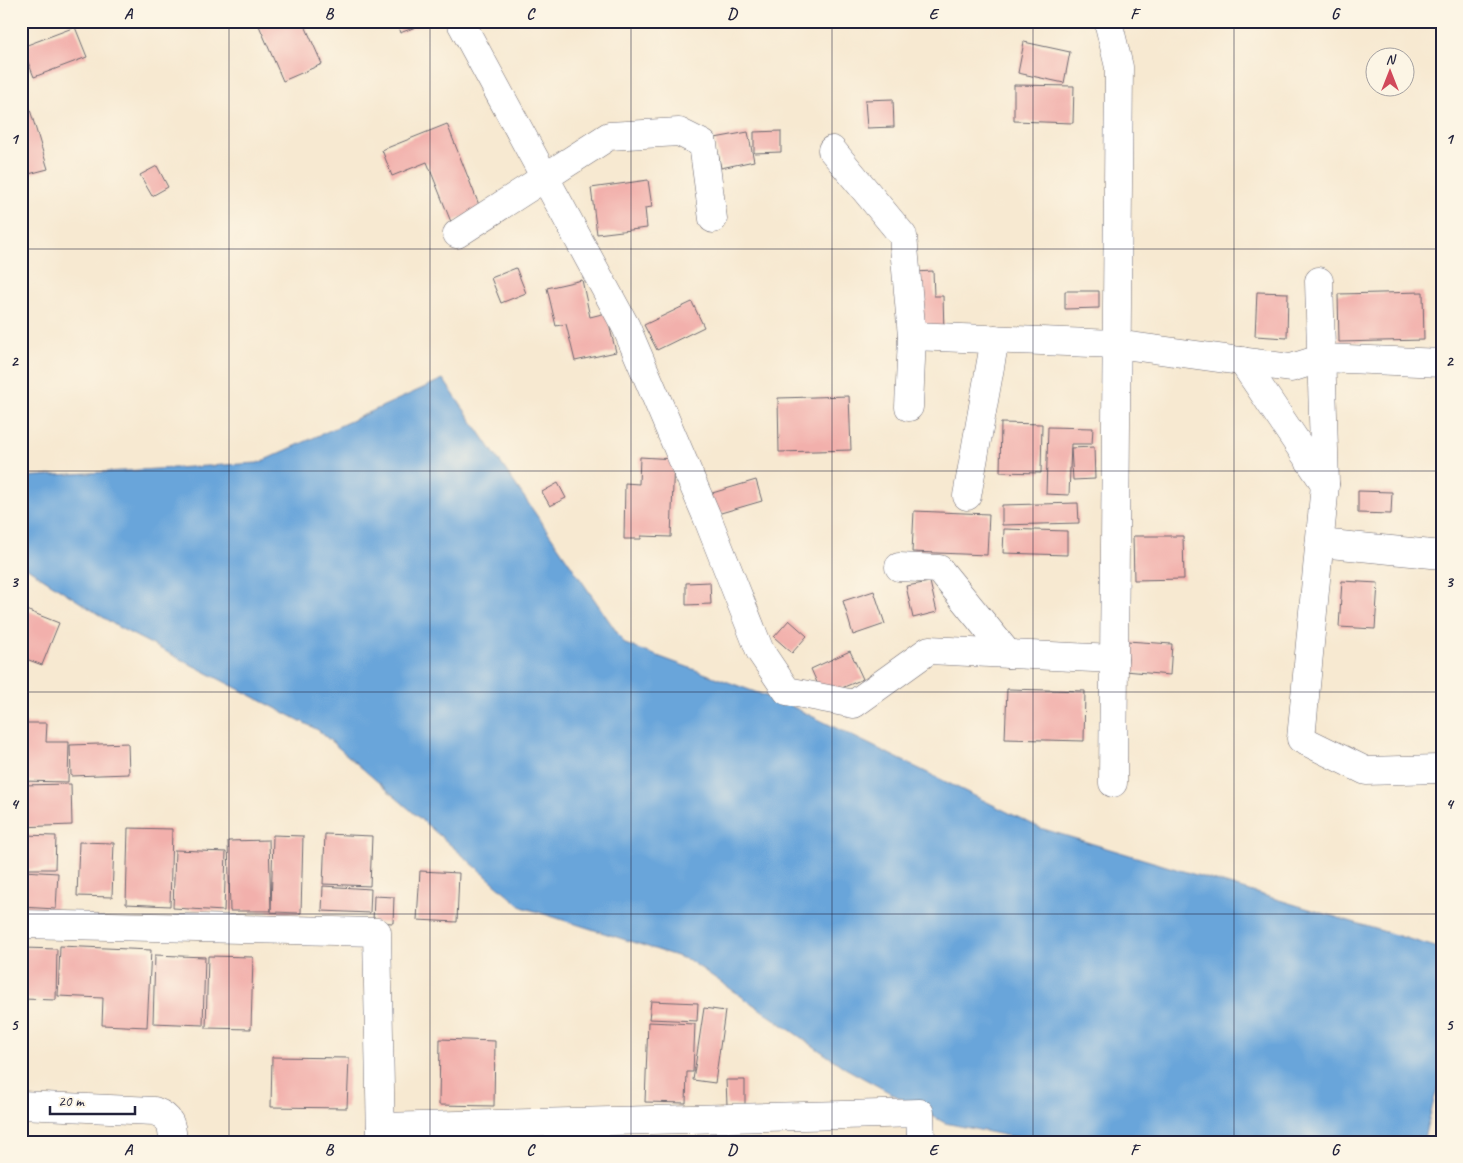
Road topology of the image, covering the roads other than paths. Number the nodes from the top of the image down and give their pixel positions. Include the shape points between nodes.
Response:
1 (460, 21) edge
2 (1108, 21) edge
3 (832, 150) dead end
4 (544, 176) junction
5 (713, 218) dead end
6 (457, 234) dead end
7 (1319, 281) dead end
8 (912, 336) junction
9 (995, 339) junction
10 (1116, 344) junction
11 (1323, 358) junction
12 (1242, 361) junction
13 (1442, 363) edge
14 (909, 407) dead end
15 (1325, 484) junction
16 (967, 496) dead end
17 (1320, 543) junction
18 (1442, 555) edge
19 (899, 567) dead end
20 (1008, 654) junction
21 (1114, 659) junction
22 (1438, 769) dead end
23 (1113, 783) dead end
24 (21, 924) edge
25 (21, 1105) edge
26 (381, 1134) edge
27 (173, 1142) edge
28 (921, 1142) edge

1 - 4 street
2 - 10 street via 1119,67
3 - 8 street via 903,236
4 - 5 street via 609,136 679,132 703,144
4 - 6 street
4 - 20 street via 626,326 760,651 787,691 854,704 929,650
7 - 11 street
8 - 9 street
8 - 14 street
9 - 10 street
9 - 16 street
10 - 12 street
10 - 21 street
11 - 12 street via 1291,368
11 - 13 street
11 - 15 street
12 - 15 street
15 - 17 street
17 - 18 street
17 - 22 street via 1302,739 1366,771
19 - 20 street via 940,570
20 - 21 street
21 - 23 street
24 - 26 street via 377,932
25 - 27 street via 154,1111 165,1115 172,1123
26 - 28 street via 920,1113

